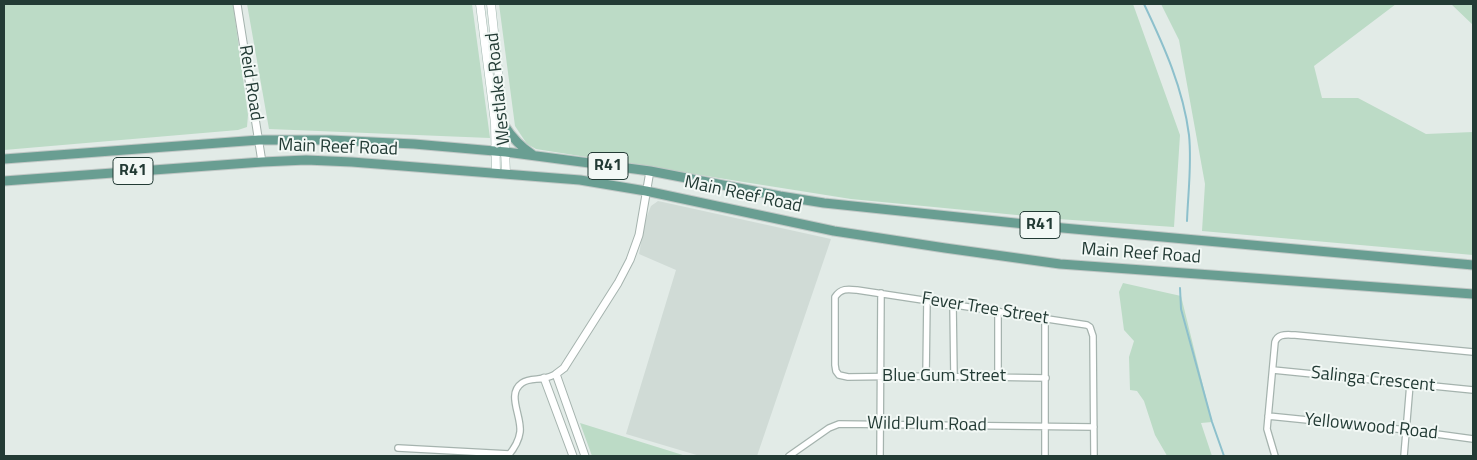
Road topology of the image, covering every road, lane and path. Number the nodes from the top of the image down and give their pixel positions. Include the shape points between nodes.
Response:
1 (237, 4) edge
2 (480, 4) edge
3 (491, 4) edge
4 (504, 125) junction
5 (259, 140) junction
6 (495, 151) junction
7 (506, 152) junction
8 (534, 156) junction
9 (4, 159) edge
10 (262, 162) junction
11 (650, 171) junction
12 (496, 173) junction
13 (506, 174) junction
14 (4, 181) edge
15 (646, 191) junction
16 (1473, 265) edge
17 (881, 293) junction
18 (1473, 294) edge
19 (928, 299) junction
20 (953, 305) junction
21 (998, 312) junction
22 (1045, 318) junction
23 (1473, 352) edge
24 (1273, 370) junction
25 (556, 374) junction
26 (842, 376) joint
27 (926, 376) junction
28 (954, 376) junction
29 (880, 377) junction
30 (998, 377) junction
31 (544, 378) junction
32 (1046, 378) junction
33 (1410, 384) junction
34 (1473, 390) edge
35 (1268, 416) junction
36 (880, 425) junction
37 (1045, 426) junction
38 (1094, 427) junction
39 (1407, 430) junction
40 (1473, 439) edge
41 (398, 448) dead end
42 (509, 455) edge
43 (573, 456) edge
44 (585, 456) edge
45 (789, 456) edge
46 (880, 456) edge
47 (1045, 456) edge
48 (1094, 456) edge
49 (1275, 456) edge
50 (1404, 456) edge

1 - 5 street, Reid Road
2 - 6 main road, Westlake Road via 495,123
3 - 4 main road, Westlake Road
4 - 7 main road, Westlake Road
4 - 8 main road
5 - 6 main road, Main Reef Road / R41 via 340,140
5 - 9 main road, Main Reef Road / R41
5 - 10 street, Reid Road
6 - 7 main road, Main Reef Road / R41
6 - 12 main road, Westlake Road
7 - 8 main road, Main Reef Road / R41
7 - 13 main road, Westlake Road
8 - 11 main road, Main Reef Road / R41
10 - 12 main road, Main Reef Road / R41 via 352,162
10 - 14 main road, Main Reef Road / R41
11 - 15 street
11 - 16 main road, Main Reef Road / R41 via 824,203
12 - 13 main road, Main Reef Road / R41
13 - 15 main road, Main Reef Road / R41 via 580,180
15 - 18 main road, Main Reef Road / R41 via 834,231 1060,264
15 - 25 street via 639,236 630,260 564,368
17 - 19 street, Fever Tree Street
17 - 26 street, Fever Tree Street via 846,289 835,297 835,369
17 - 29 street
19 - 20 street, Fever Tree Street
19 - 27 street
20 - 21 street, Fever Tree Street
20 - 28 street
21 - 22 street, Fever Tree Street
21 - 30 street
22 - 32 street
22 - 38 street, Fever Tree Street via 1087,325 1092,332
23 - 24 street, Salinga Crescent via 1282,335 1276,340
24 - 33 street, Salinga Crescent
24 - 35 street
25 - 31 street
25 - 44 street
26 - 29 street, Blue Gum Street
27 - 28 street, Blue Gum Street
27 - 29 street, Blue Gum Street
28 - 30 street, Blue Gum Street
29 - 36 street
30 - 32 street, Blue Gum Street
31 - 42 street via 533,378 517,387 514,394 520,431
31 - 43 street
32 - 37 street
33 - 34 street, Salinga Crescent
33 - 39 street
35 - 39 street, Yellowwood Road
35 - 49 street via 1268,432
36 - 37 street, Wild Plum Road
36 - 45 street, Wild Plum Road via 832,426
36 - 46 street
37 - 38 street, Wild Plum Road
37 - 47 street
38 - 48 street, Fever Tree Street
39 - 40 street, Yellowwood Road
39 - 50 street
41 - 42 street

